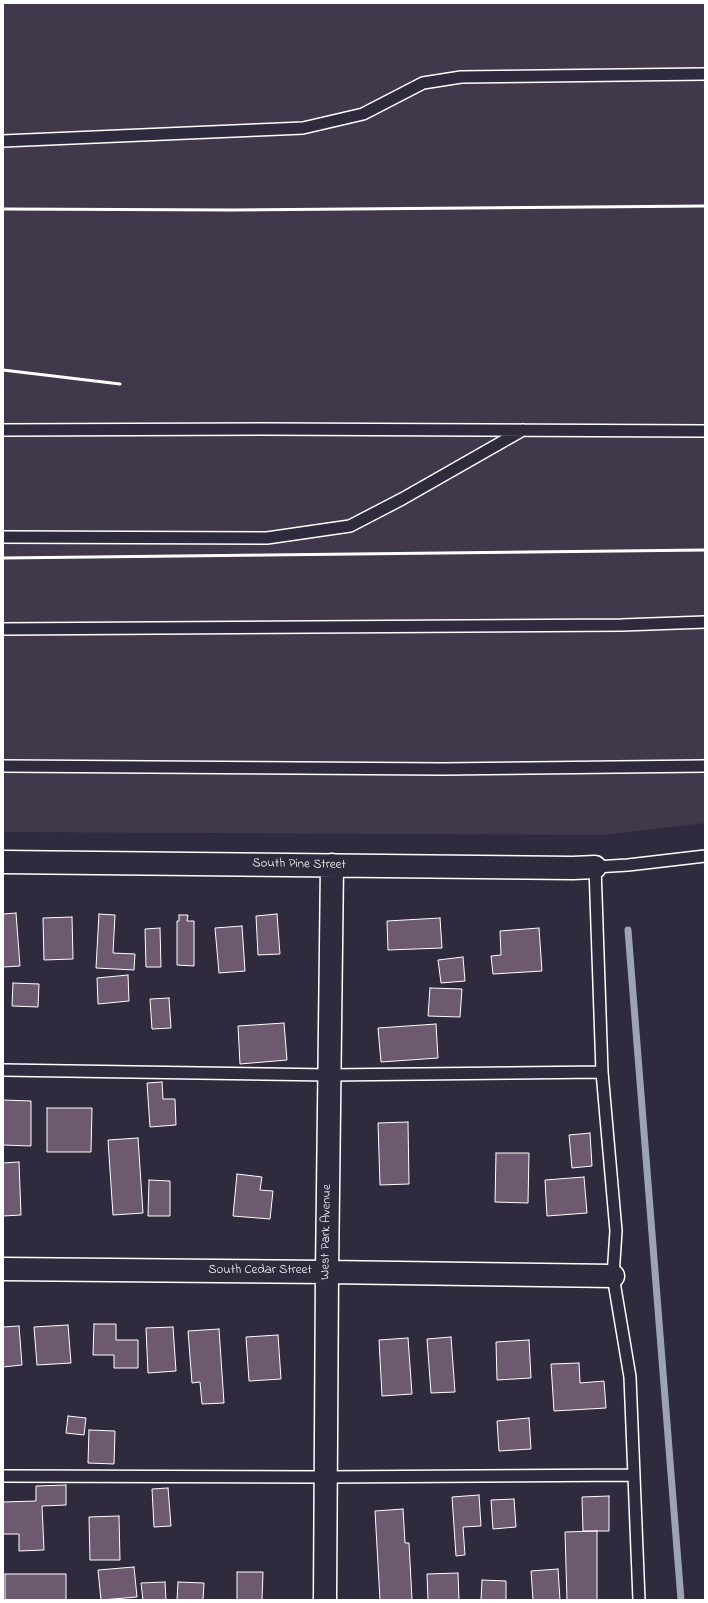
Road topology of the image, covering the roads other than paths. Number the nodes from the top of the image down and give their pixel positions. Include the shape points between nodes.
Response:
1 (705, 74) edge
2 (3, 141) edge
3 (3, 430) edge
4 (524, 430) junction
5 (705, 431) edge
6 (3, 537) edge
7 (705, 622) edge
8 (3, 629) edge
9 (3, 766) edge
10 (705, 766) edge
11 (705, 856) edge
12 (3, 862) edge
13 (332, 865) junction
14 (595, 867) junction
15 (3, 1070) edge
16 (602, 1072) junction
17 (329, 1075) junction
18 (3, 1269) edge
19 (327, 1272) junction
20 (613, 1276) junction
21 (634, 1475) junction
22 (3, 1476) edge
23 (326, 1477) junction
24 (325, 1600) edge
25 (639, 1600) edge

1 - 2 lane via 461,76 423,83 363,114 303,128
3 - 4 lane
4 - 5 lane
4 - 6 lane via 350,526 267,538
7 - 8 lane via 622,625
9 - 10 lane via 443,769
11 - 14 lane
12 - 13 street, South Pine Street
13 - 14 street, South Pine Street
13 - 17 street, West Park Avenue
14 - 16 lane
15 - 17 lane
16 - 17 lane
16 - 20 lane via 616,1231
17 - 19 street, West Park Avenue
18 - 19 street, South Cedar Street
19 - 20 street, South Cedar Street
19 - 23 street, West Park Avenue
20 - 21 lane via 630,1377
21 - 23 lane
21 - 25 lane
22 - 23 lane
23 - 24 street, West Park Avenue

